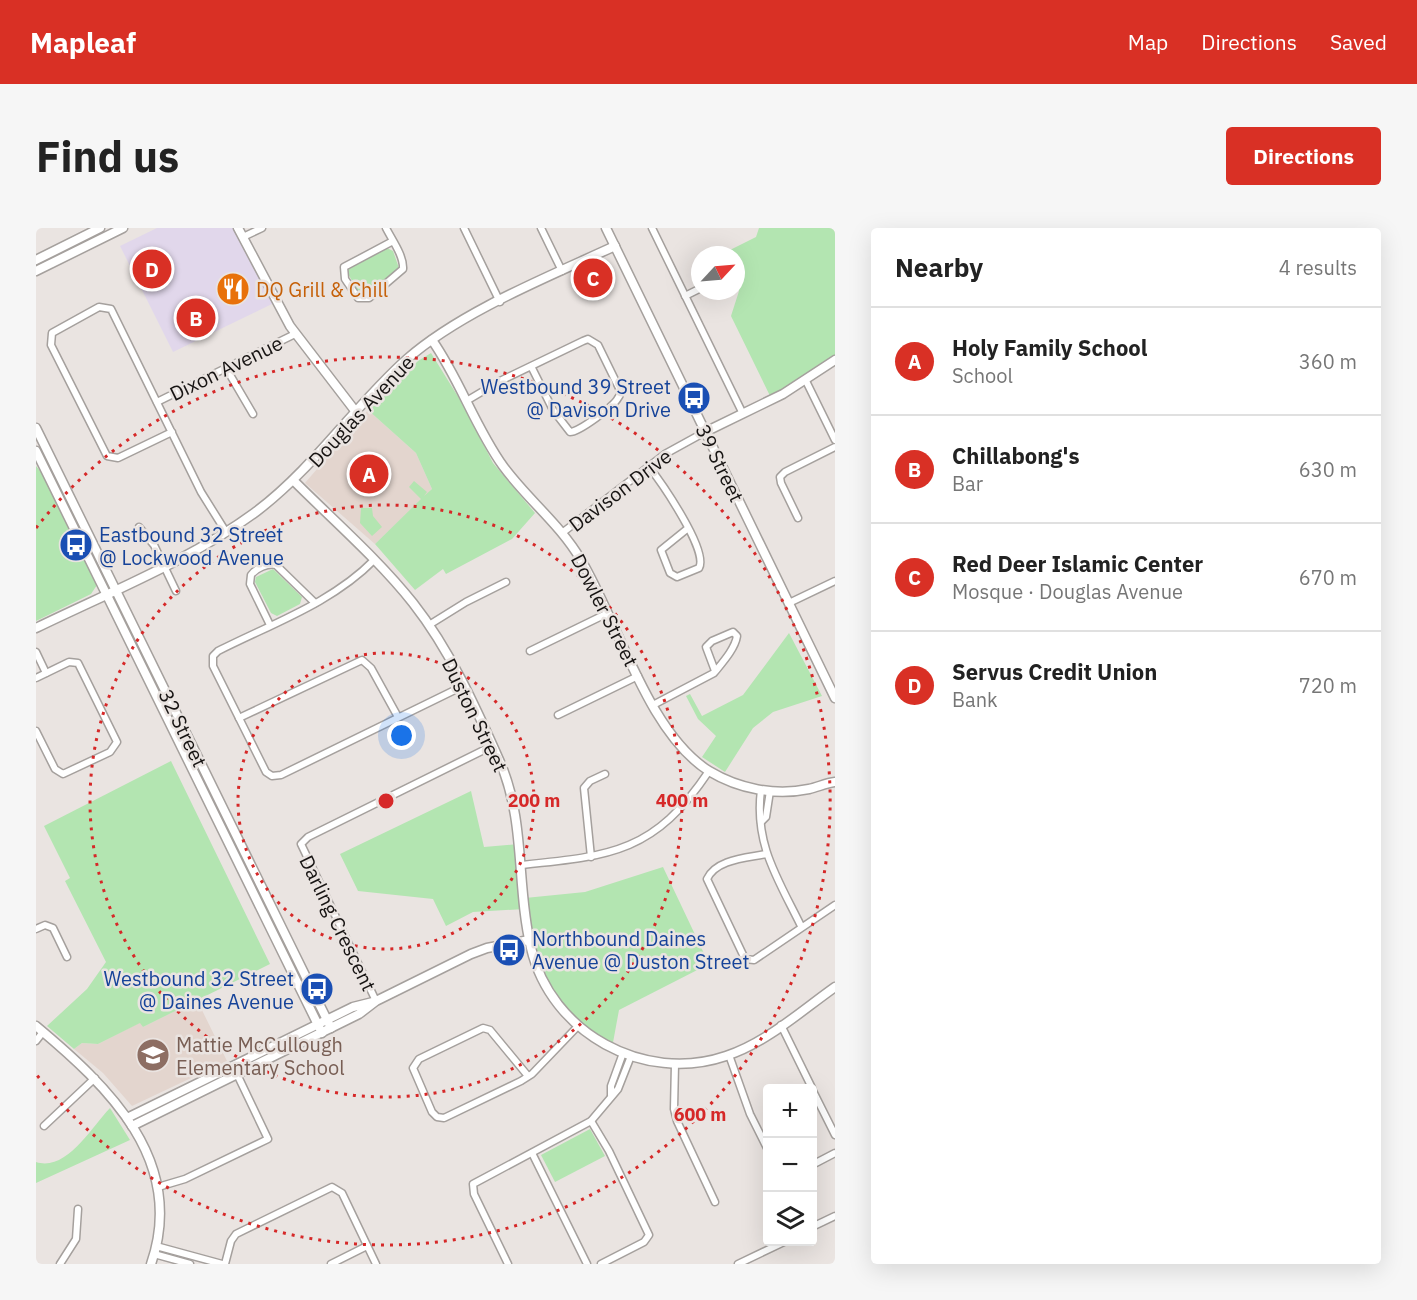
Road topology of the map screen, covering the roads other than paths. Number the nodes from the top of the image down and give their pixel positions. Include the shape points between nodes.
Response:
1 (100, 228) edge
2 (123, 228) edge
3 (238, 228) edge
4 (262, 228) edge
5 (386, 228) edge
6 (464, 228) edge
7 (541, 228) edge
8 (606, 228) edge
9 (654, 229) edge
10 (243, 237) junction
11 (393, 241) junction
12 (615, 246) junction
13 (36, 260) edge
14 (36, 271) edge
15 (562, 271) junction
16 (691, 293) edge
17 (685, 296) junction
18 (500, 302) junction
19 (295, 334) junction
20 (432, 340) junction
21 (835, 360) edge
22 (531, 366) junction
23 (226, 368) junction
24 (806, 381) junction
25 (468, 400) junction
26 (157, 402) junction
27 (356, 412) junction
28 (253, 414) dead end
29 (742, 414) junction
30 (36, 428) edge
31 (172, 432) junction
32 (705, 432) junction
33 (835, 440) edge
34 (835, 447) edge
35 (36, 452) edge
36 (649, 467) junction
37 (294, 481) junction
38 (798, 518) dead end
39 (139, 527) dead end
40 (687, 529) junction
41 (225, 532) junction
42 (562, 533) junction
43 (374, 560) junction
44 (164, 565) junction
45 (835, 581) edge
46 (506, 582) dead end
47 (116, 589) junction
48 (176, 591) dead end
49 (106, 594) junction
50 (315, 603) junction
51 (789, 603) junction
52 (608, 613) junction
53 (270, 625) junction
54 (429, 625) junction
55 (36, 628) edge
56 (530, 651) dead end
57 (36, 652) edge
58 (716, 671) junction
59 (46, 673) junction
60 (638, 676) junction
61 (36, 678) edge
62 (463, 686) junction
63 (835, 698) edge
64 (653, 705) junction
65 (558, 715) dead end
66 (398, 717) junction
67 (239, 718) junction
68 (36, 730) edge
69 (492, 746) junction
70 (709, 771) junction
71 (605, 774) dead end
72 (834, 780) edge
73 (766, 791) junction
74 (766, 854) junction
75 (591, 858) junction
76 (521, 864) junction
77 (835, 905) edge
78 (801, 926) junction
79 (36, 929) edge
80 (529, 940) junction
81 (67, 957) dead end
82 (835, 987) edge
83 (376, 1001) junction
84 (329, 1024) junction
85 (781, 1025) junction
86 (578, 1026) junction
87 (38, 1028) edge
88 (320, 1028) junction
89 (36, 1041) edge
90 (627, 1055) junction
91 (729, 1055) junction
92 (675, 1064) junction
93 (235, 1070) junction
94 (528, 1076) junction
95 (95, 1078) junction
96 (810, 1084) edge
97 (817, 1099) edge
98 (127, 1118) junction
99 (591, 1121) junction
100 (44, 1126) dead end
101 (132, 1126) junction
102 (835, 1135) edge
103 (763, 1139) edge
104 (532, 1153) junction
105 (835, 1153) edge
106 (817, 1163) edge
107 (158, 1187) junction
108 (715, 1202) dead end
109 (78, 1209) dead end
110 (835, 1216) edge
111 (817, 1225) edge
112 (367, 1246) junction
113 (776, 1246) edge
114 (155, 1250) junction
115 (60, 1264) edge
116 (151, 1264) edge
117 (190, 1264) edge
118 (223, 1264) edge
119 (331, 1264) edge
120 (376, 1264) edge
121 (508, 1264) edge
122 (587, 1264) edge
123 (601, 1264) edge
124 (738, 1264) edge

1 - 13 street
2 - 14 street
3 - 10 street
4 - 10 street
5 - 11 street
6 - 18 street
7 - 15 street
8 - 12 street, 39 Street
9 - 17 street
10 - 19 street
11 - 11 street via 344,267 345,279 356,297 369,298 402,271 403,262
12 - 15 street, Douglas Avenue
12 - 32 street, 39 Street
15 - 18 street, Douglas Avenue
16 - 17 street
17 - 29 street
18 - 20 street, Douglas Avenue
19 - 23 street, Dixon Avenue
19 - 27 street
20 - 25 street, Dowler Street
20 - 27 street, Douglas Avenue via 386,379
21 - 24 street, Davison Drive
22 - 22 street via 553,410 570,432 580,429 620,395 599,347 591,340 583,340
22 - 25 street
23 - 26 street, Dixon Avenue
23 - 28 street
24 - 29 street, Davison Drive
24 - 33 street
25 - 42 street, Dowler Street via 504,467
26 - 31 street
26 - 31 street via 108,308 99,308 52,333 51,345 108,456 118,458
27 - 37 street, Douglas Avenue
29 - 32 street, Davison Drive
30 - 47 street, 32 Street
31 - 41 street
32 - 36 street, Davison Drive
32 - 51 street, 39 Street
34 - 38 street via 780,477
35 - 49 street, 32 Street
36 - 40 street
36 - 42 street, Davison Drive
37 - 41 street, Douglas Avenue
37 - 43 street, Duston Street
39 - 44 street via 152,541
40 - 40 street via 661,550 670,573 677,578 701,565
41 - 44 street, Douglas Avenue
42 - 52 street, Dowler Street
43 - 50 street via 347,585
43 - 54 street, Duston Street
44 - 47 street, Douglas Avenue
44 - 48 street
45 - 51 street
46 - 54 street
47 - 49 street, Douglas Avenue
47 - 84 street, 32 Street
49 - 55 street, Douglas Avenue
49 - 88 street, 32 Street
50 - 53 street
50 - 53 street via 276,565 255,570 250,584
51 - 63 street, 39 Street
52 - 56 street
52 - 60 street, Dowler Street
53 - 67 street via 213,656 213,666
54 - 62 street, Duston Street
57 - 59 street
58 - 58 street via 736,642 733,632 706,646
58 - 64 street
59 - 61 street
59 - 68 street via 72,661 80,665 117,742 110,752 63,774 55,769
60 - 64 street, Dowler Street
60 - 65 street
62 - 66 street
62 - 69 street, Duston Street
64 - 70 street, Dowler Street via 677,744
66 - 67 street via 370,665 359,660
66 - 67 street via 274,776 264,770
69 - 76 street, Duston Street via 513,802
69 - 83 street, Darling Crescent via 308,837 301,844
70 - 73 street, Dowler Street via 734,783
70 - 75 street via 680,809 660,827 626,848
71 - 75 street via 584,788
72 - 73 street, Dowler Street via 807,789
73 - 74 street via 758,814
74 - 78 street
74 - 78 street via 733,861 710,873 707,882 741,954 747,960 757,958
75 - 76 street
76 - 80 street, Duston Street
77 - 78 street
79 - 81 street via 45,925 53,928
80 - 83 street via 478,951
80 - 86 street, Duston Street via 550,993
82 - 85 street, Duston Street
83 - 84 street via 359,1014
84 - 88 street
85 - 91 street, Duston Street
85 - 96 street
86 - 90 street, Duston Street
86 - 94 street
87 - 89 street
87 - 95 street
88 - 93 street
90 - 92 street, Duston Street
90 - 99 street via 611,1086 611,1095
91 - 92 street, Duston Street
91 - 103 street
92 - 108 street via 677,1122
93 - 98 street
93 - 101 street
93 - 107 street via 268,1139 185,1179
94 - 94 street via 486,1028 418,1059 413,1068 432,1112 441,1118
95 - 98 street
95 - 100 street
97 - 102 street
98 - 101 street
99 - 104 street
99 - 123 street via 649,1235 644,1242
101 - 107 street via 149,1158
104 - 121 street via 476,1180 472,1187
104 - 122 street
105 - 106 street
107 - 114 street via 161,1214
109 - 115 street via 76,1239
110 - 111 street
112 - 118 street via 342,1193 332,1187 236,1234
112 - 119 street
112 - 120 street
113 - 124 street
114 - 116 street
114 - 117 street
114 - 118 street

